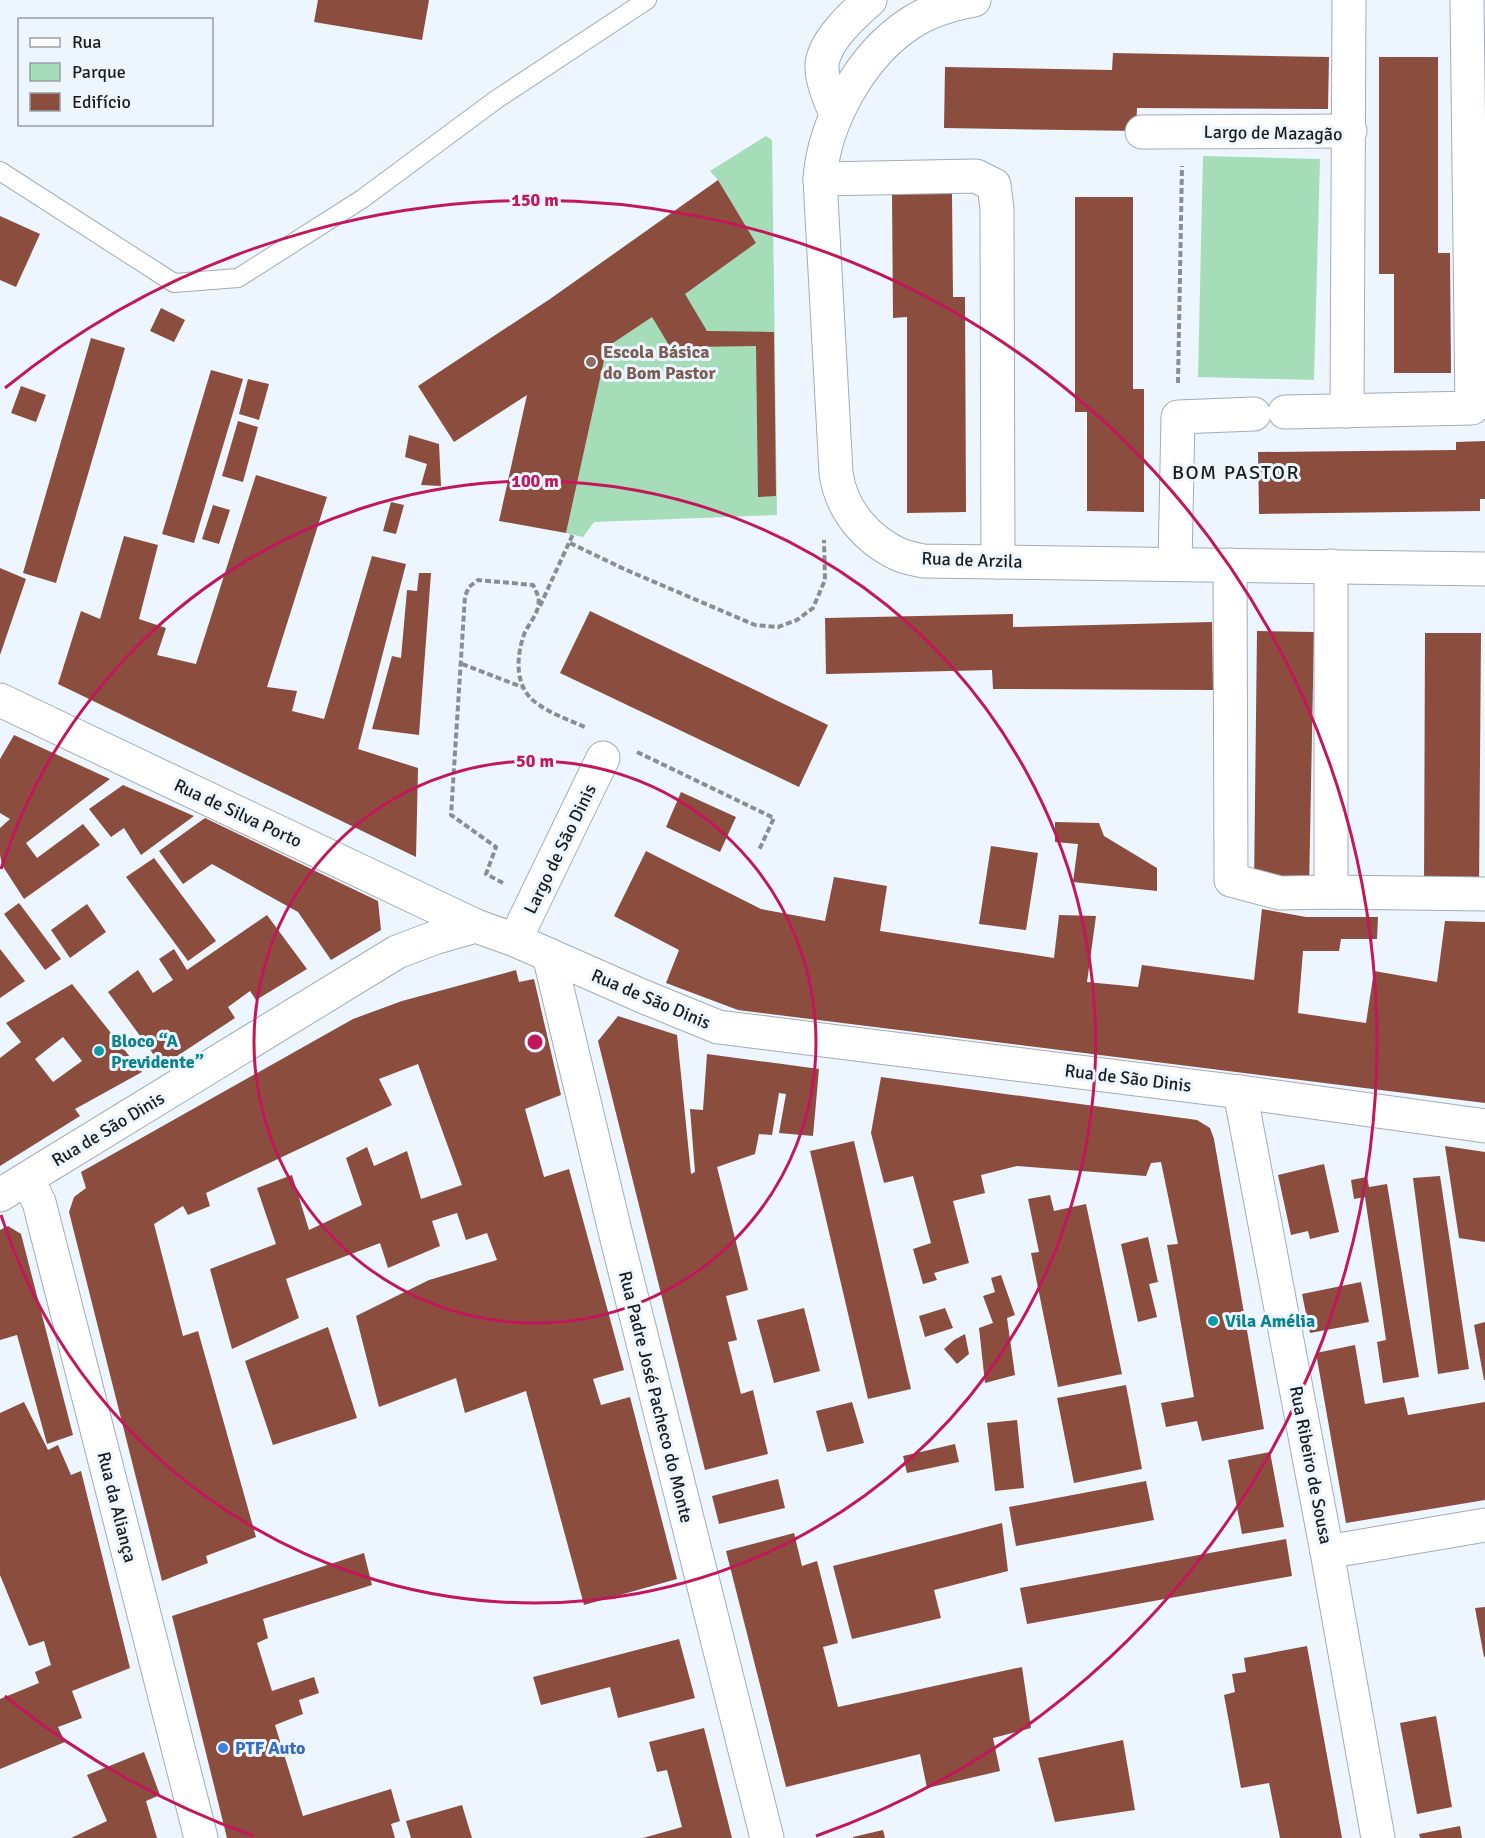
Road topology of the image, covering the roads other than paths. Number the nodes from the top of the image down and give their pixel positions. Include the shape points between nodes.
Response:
1 (647, 0) edge
2 (870, 0) edge
3 (974, 0) edge
4 (1349, 0) edge
5 (1467, 0) edge
6 (836, 114) junction
7 (1350, 131) junction
8 (1142, 132) dead end
9 (0, 171) edge
10 (820, 179) junction
11 (1347, 411) junction
12 (998, 562) junction
13 (1175, 564) junction
14 (1230, 565) junction
15 (1332, 566) junction
16 (1485, 568) edge
17 (0, 700) edge
18 (608, 749) road end
19 (1331, 892) junction
20 (1485, 894) edge
21 (476, 926) junction
22 (515, 940) junction
23 (549, 955) junction
24 (1240, 1092) junction
25 (1485, 1126) edge
26 (13, 1187) edge
27 (1485, 1525) edge
28 (1328, 1552) junction
29 (201, 1838) edge
30 (767, 1838) edge
31 (1378, 1838) edge

1 - 9 lane via 497,99 362,199 238,278 174,283
2 - 6 street via 844,25 822,64
3 - 6 street, Rua de Arzila via 926,14 895,34 865,66
4 - 7 street
5 - 11 street via 1472,408
6 - 10 street, Rua de Arzila via 821,160
7 - 8 street, Largo de Mazagão
7 - 11 street, Largo de Mazagão
10 - 12 street, Rua de Arzila via 836,473 842,496 866,532 901,555 923,561
10 - 12 street via 976,176 994,185 998,208
11 - 13 street via 1178,417
12 - 13 street, Rua de Arzila
13 - 14 street, Rua de Arzila
14 - 15 street, Rua de Arzila
14 - 19 street via 1231,880 1280,893
15 - 16 street, Rua de Arzila
15 - 19 street
17 - 21 street, Rua de Silva Porto
18 - 22 street, Largo de São Dinis
19 - 20 street
21 - 22 street, Rua de São Dinis
21 - 26 street, Rua de São Dinis via 397,952
22 - 23 street, Rua de São Dinis
23 - 24 street, Rua de São Dinis via 718,1027
23 - 30 street, Rua Padre José Pacheco do Monte
24 - 25 street, Rua de São Dinis
24 - 28 street, Rua Ribeiro de Sousa
26 - 29 street, Rua da Aliança via 39,1202
27 - 28 street
28 - 31 street, Rua Ribeiro de Sousa

